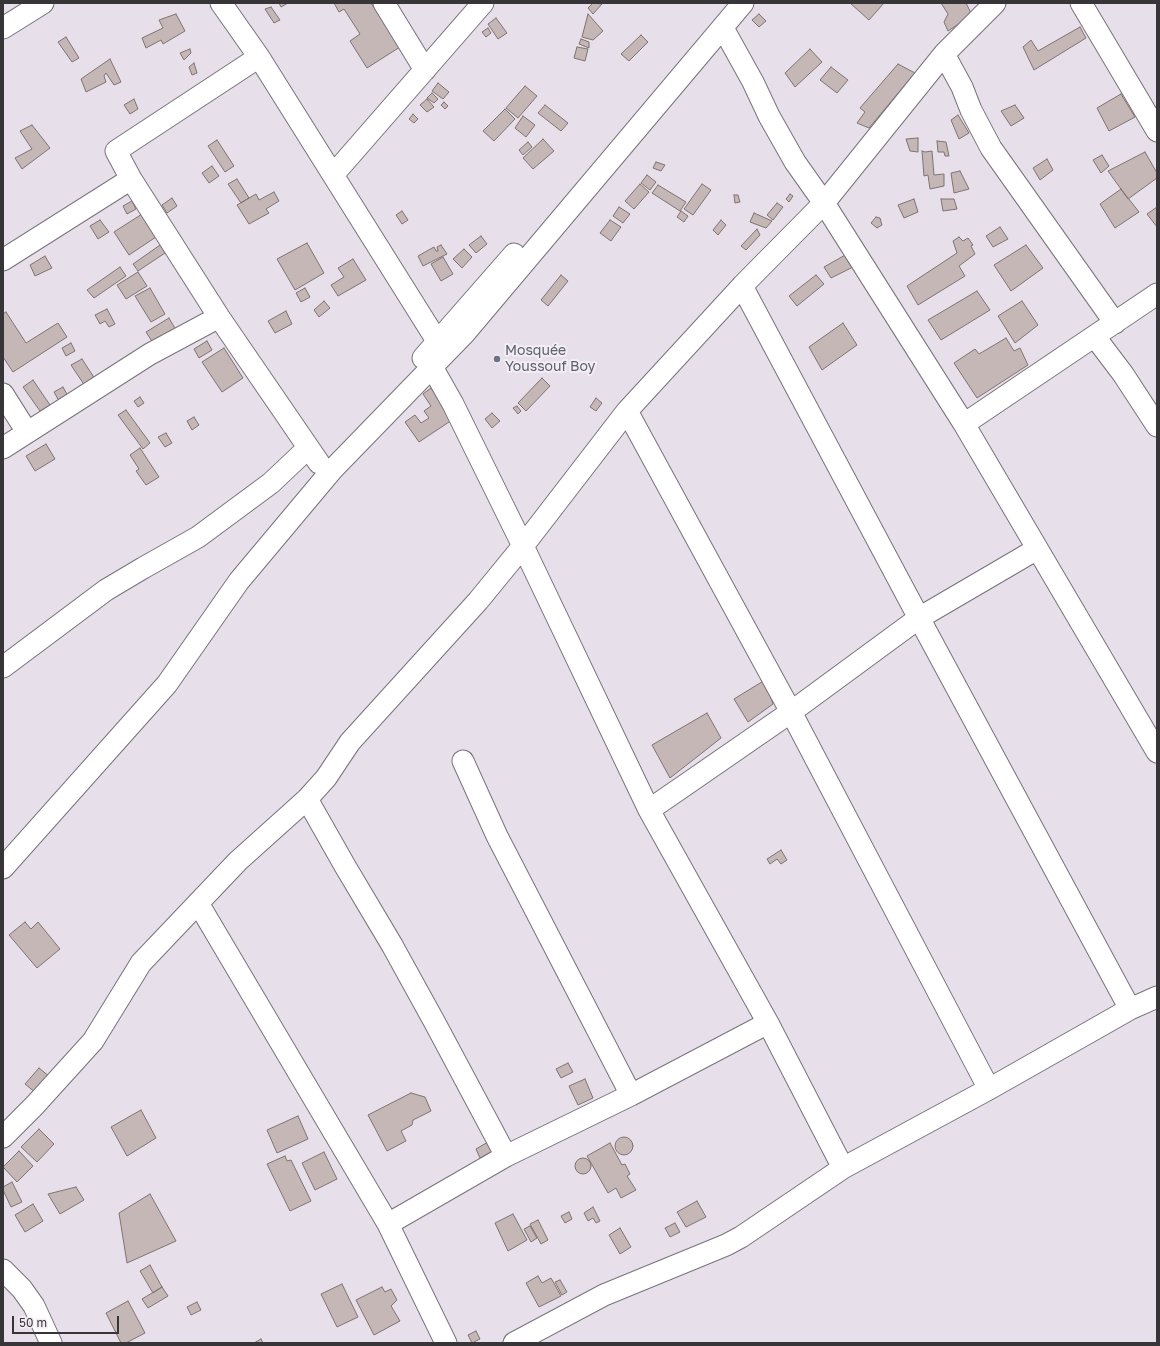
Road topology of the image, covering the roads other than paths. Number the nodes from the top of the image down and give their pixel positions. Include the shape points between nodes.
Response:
1 (43, 3) edge
2 (221, 3) edge
3 (384, 3) edge
4 (483, 3) edge
5 (726, 3) edge
6 (743, 3) edge
7 (994, 3) edge
8 (1081, 3) edge
9 (3, 28) edge
10 (723, 28) junction
11 (944, 54) junction
12 (259, 57) junction
13 (425, 70) junction
14 (1157, 131) edge
15 (333, 175) junction
16 (131, 179) junction
17 (824, 203) junction
18 (3, 260) edge
19 (742, 286) junction
20 (1157, 294) edge
21 (219, 317) junction
22 (1115, 323) junction
23 (1095, 337) junction
24 (438, 354) junction
25 (3, 394) edge
26 (627, 411) junction
27 (964, 424) junction
28 (1157, 426) edge
29 (27, 432) junction
30 (3, 448) edge
31 (314, 455) junction
32 (524, 546) junction
33 (1037, 549) junction
34 (919, 618) junction
35 (3, 667) edge
36 (790, 712) junction
37 (1157, 752) edge
38 (463, 761) dead end
39 (307, 799) junction
40 (649, 810) junction
41 (3, 848) edge
42 (3, 868) edge
43 (198, 903) junction
44 (1157, 997) edge
45 (1130, 1009) junction
46 (768, 1023) junction
47 (989, 1089) junction
48 (631, 1095) junction
49 (3, 1137) edge
50 (506, 1156) junction
51 (843, 1168) junction
52 (388, 1224) junction
53 (3, 1270) edge
54 (51, 1343) edge
55 (446, 1343) edge
56 (514, 1343) edge

1 - 9 street
2 - 12 street
3 - 13 street
4 - 13 street
5 - 24 street via 548,214
6 - 10 street
7 - 11 street
8 - 14 street
10 - 17 street via 795,162
10 - 24 street via 464,334
11 - 17 street
11 - 22 street via 991,148
12 - 15 street
12 - 16 street via 116,151
13 - 15 street
15 - 24 street
16 - 18 street
16 - 21 street
17 - 19 street
17 - 27 street
19 - 26 street
19 - 34 street
20 - 22 street
21 - 29 street via 150,354
21 - 31 street
22 - 23 street
23 - 27 street
23 - 28 street
24 - 31 street via 418,363
24 - 32 street via 453,404
24 - 42 street via 332,470 239,581 167,684
25 - 29 street
26 - 32 street
26 - 36 street
27 - 33 street
29 - 30 street
31 - 35 street via 198,537 106,590
31 - 41 street via 157,676
32 - 39 street via 478,601 350,742 326,778
32 - 40 street
33 - 34 street
33 - 37 street
34 - 36 street
34 - 45 street
36 - 40 street
36 - 47 street
38 - 48 street via 497,836
39 - 43 street via 238,861
39 - 50 street via 392,945
40 - 46 street
43 - 49 street via 141,963 93,1041
43 - 52 street
44 - 45 street
45 - 47 street
46 - 48 street
46 - 51 street
47 - 51 street
48 - 50 street
50 - 52 street
51 - 56 street via 742,1237 604,1295
52 - 55 street
53 - 54 street via 34,1306

